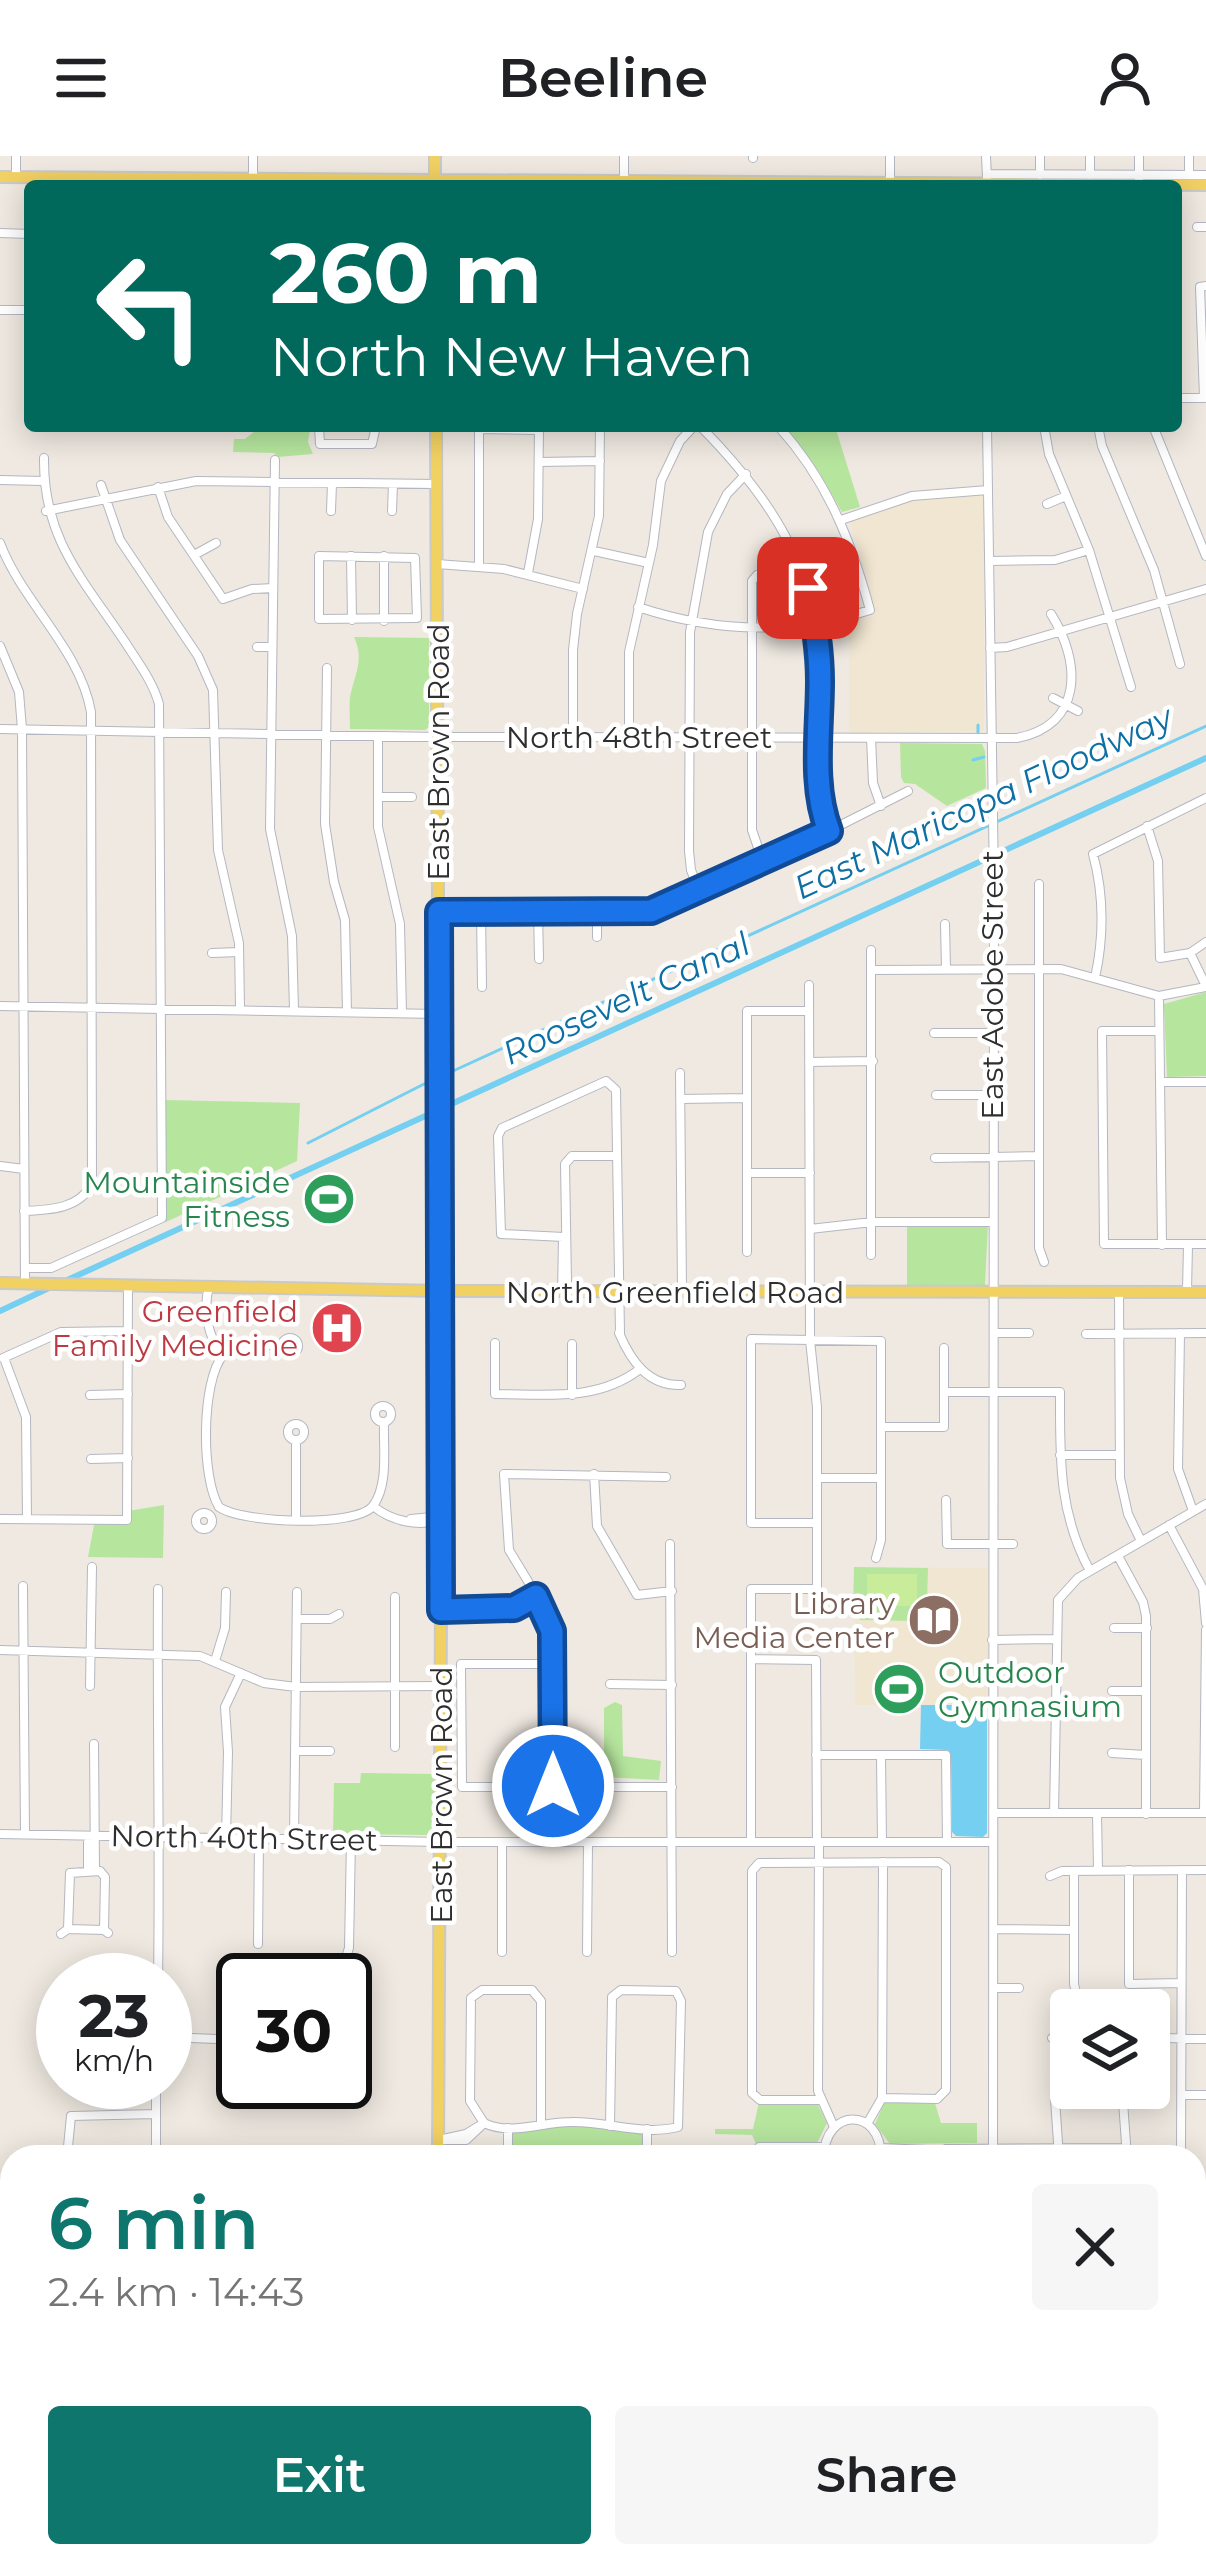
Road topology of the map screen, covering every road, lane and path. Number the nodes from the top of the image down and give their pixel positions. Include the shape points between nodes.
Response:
1 (16, 156) edge
2 (253, 156) edge
3 (1040, 156) edge
4 (1090, 156) edge
5 (1189, 156) edge
6 (1040, 175) junction
7 (1090, 175) junction
8 (1189, 175) junction
9 (1206, 175) edge
10 (0, 177) edge
11 (16, 177) junction
12 (253, 179) junction
13 (82, 180) edge
14 (227, 180) edge
15 (298, 180) edge
16 (1002, 180) edge
17 (1125, 180) edge
18 (1153, 180) edge
19 (1203, 286) edge
20 (1205, 398) edge
21 (319, 432) edge
22 (375, 432) edge
23 (436, 432) edge
24 (479, 432) edge
25 (539, 432) edge
26 (600, 432) edge
27 (690, 432) edge
28 (703, 432) edge
29 (783, 432) edge
30 (987, 432) edge
31 (1045, 432) edge
32 (1100, 432) edge
33 (1155, 432) edge
34 (44, 458) dead end
35 (275, 460) dead end
36 (600, 461) junction
37 (539, 462) junction
38 (746, 474) junction
39 (0, 480) edge
40 (43, 481) junction
41 (275, 482) junction
42 (332, 482) junction
43 (393, 484) junction
44 (436, 484) junction
45 (101, 485) dead end
46 (158, 487) junction
47 (988, 490) junction
48 (1066, 496) junction
49 (104, 499) junction
50 (1047, 504) dead end
51 (46, 511) junction
52 (331, 511) dead end
53 (392, 512) dead end
54 (842, 520) junction
55 (0, 543) edge
56 (216, 543) dead end
57 (1089, 550) junction
58 (593, 551) junction
59 (350, 555) junction
60 (194, 556) junction
61 (384, 556) junction
62 (1206, 556) edge
63 (989, 561) junction
64 (650, 562) junction
65 (437, 564) junction
66 (479, 565) junction
67 (528, 573) junction
68 (757, 575) dead end
69 (273, 588) junction
70 (418, 589) junction
71 (437, 589) junction
72 (583, 589) junction
73 (1206, 589) edge
74 (1162, 602) junction
75 (638, 607) junction
76 (1051, 614) dead end
77 (1111, 617) junction
78 (352, 620) junction
79 (385, 620) junction
80 (692, 622) junction
81 (816, 624) junction
82 (752, 628) junction
83 (1060, 632) junction
84 (0, 646) edge
85 (257, 647) dead end
86 (272, 647) junction
87 (989, 648) junction
88 (1180, 664) dead end
89 (327, 668) dead end
90 (1131, 687) dead end
91 (1053, 698) dead end
92 (1067, 705) junction
93 (1078, 711) dead end
94 (0, 729) edge
95 (22, 729) junction
96 (91, 731) junction
97 (160, 732) junction
98 (216, 733) junction
99 (270, 734) junction
100 (325, 735) junction
101 (378, 736) junction
102 (573, 736) junction
103 (438, 737) junction
104 (629, 737) junction
105 (689, 737) junction
106 (819, 737) junction
107 (752, 738) junction
108 (871, 738) junction
109 (990, 738) junction
110 (908, 790) dead end
111 (412, 796) dead end
112 (378, 797) junction
113 (1206, 800) edge
114 (881, 806) junction
115 (1148, 826) junction
116 (829, 831) junction
117 (763, 862) junction
118 (1039, 884) dead end
119 (699, 891) junction
120 (538, 911) junction
121 (439, 912) junction
122 (481, 912) junction
123 (597, 912) junction
124 (945, 923) dead end
125 (597, 937) dead end
126 (1206, 942) edge
127 (871, 950) dead end
128 (212, 952) dead end
129 (239, 952) junction
130 (1190, 953) junction
131 (539, 959) dead end
132 (946, 969) junction
133 (872, 970) junction
134 (992, 970) junction
135 (1038, 970) junction
136 (1095, 978) junction
137 (808, 985) dead end
138 (1206, 986) edge
139 (482, 987) dead end
140 (1159, 996) junction
141 (0, 1006) edge
142 (24, 1006) junction
143 (93, 1007) junction
144 (162, 1008) junction
145 (240, 1009) junction
146 (294, 1010) junction
147 (809, 1011) junction
148 (347, 1012) junction
149 (402, 1013) junction
150 (440, 1014) junction
151 (1159, 1031) junction
152 (934, 1033) dead end
153 (992, 1033) junction
154 (873, 1061) junction
155 (809, 1062) junction
156 (680, 1073) dead end
157 (1160, 1082) junction
158 (1206, 1082) edge
159 (936, 1095) dead end
160 (992, 1095) junction
161 (747, 1098) junction
162 (680, 1099) junction
163 (616, 1156) junction
164 (1039, 1156) junction
165 (993, 1157) junction
166 (934, 1158) dead end
167 (0, 1166) edge
168 (24, 1169) junction
169 (747, 1173) junction
170 (810, 1173) junction
171 (24, 1211) junction
172 (872, 1222) junction
173 (993, 1222) junction
174 (810, 1229) junction
175 (564, 1237) junction
176 (1206, 1244) edge
177 (1162, 1245) junction
178 (1188, 1245) junction
179 (747, 1252) dead end
180 (871, 1256) dead end
181 (1044, 1262) dead end
182 (25, 1268) junction
183 (0, 1283) edge
184 (25, 1284) junction
185 (128, 1285) junction
186 (209, 1286) junction
187 (441, 1291) junction
188 (562, 1292) junction
189 (617, 1292) junction
190 (682, 1292) junction
191 (810, 1292) junction
192 (993, 1292) junction
193 (1119, 1292) junction
194 (1187, 1292) junction
195 (1206, 1292) edge
196 (128, 1331) junction
197 (994, 1333) junction
198 (1029, 1333) dead end
199 (1180, 1333) junction
200 (1086, 1334) dead end
201 (1120, 1334) junction
202 (1206, 1334) edge
203 (810, 1340) junction
204 (495, 1343) dead end
205 (572, 1344) dead end
206 (282, 1345) dead end
207 (944, 1348) dead end
208 (223, 1355) junction
209 (2, 1359) edge
210 (640, 1370) junction
211 (681, 1385) dead end
212 (944, 1392) junction
213 (993, 1392) junction
214 (128, 1394) junction
215 (90, 1395) dead end
216 (572, 1395) junction
217 (384, 1423) dead end
218 (880, 1427) junction
219 (296, 1440) dead end
220 (1060, 1455) junction
221 (1120, 1455) junction
222 (128, 1457) junction
223 (92, 1459) dead end
224 (594, 1474) junction
225 (666, 1477) dead end
226 (817, 1478) junction
227 (881, 1478) junction
228 (946, 1500) dead end
229 (1206, 1504) edge
230 (373, 1505) junction
231 (219, 1507) junction
232 (1193, 1511) junction
233 (209, 1515) dead end
234 (0, 1519) edge
235 (27, 1519) junction
236 (296, 1519) junction
237 (441, 1520) junction
238 (817, 1523) junction
239 (1169, 1525) junction
240 (1141, 1541) junction
241 (670, 1544) dead end
242 (993, 1544) junction
243 (1013, 1544) dead end
244 (1118, 1556) junction
245 (876, 1558) dead end
246 (92, 1567) dead end
247 (1090, 1571) junction
248 (1203, 1577) edge
249 (23, 1586) dead end
250 (158, 1589) dead end
251 (672, 1591) junction
252 (226, 1592) dead end
253 (297, 1592) dead end
254 (536, 1596) junction
255 (395, 1597) dead end
256 (441, 1610) junction
257 (339, 1614) dead end
258 (296, 1619) junction
259 (1206, 1627) edge
260 (1114, 1628) dead end
261 (1147, 1628) junction
262 (1055, 1639) junction
263 (992, 1640) junction
264 (0, 1651) edge
265 (22, 1651) junction
266 (90, 1652) junction
267 (157, 1652) junction
268 (751, 1659) junction
269 (214, 1661) junction
270 (553, 1664) junction
271 (241, 1673) junction
272 (610, 1684) dead end
273 (672, 1684) junction
274 (90, 1686) dead end
275 (395, 1686) junction
276 (441, 1686) junction
277 (296, 1687) junction
278 (1146, 1690) junction
279 (1112, 1691) dead end
280 (94, 1744) dead end
281 (395, 1748) dead end
282 (296, 1750) junction
283 (330, 1750) dead end
284 (1112, 1754) dead end
285 (816, 1755) junction
286 (1147, 1755) junction
287 (881, 1756) junction
288 (553, 1786) junction
289 (672, 1787) junction
290 (993, 1813) junction
291 (1054, 1813) junction
292 (1097, 1813) junction
293 (1205, 1813) edge
294 (1146, 1814) junction
295 (0, 1834) edge
296 (26, 1834) junction
297 (94, 1835) junction
298 (160, 1837) junction
299 (226, 1838) junction
300 (259, 1838) junction
301 (671, 1838) junction
302 (294, 1839) junction
303 (351, 1839) junction
304 (441, 1841) junction
305 (502, 1842) junction
306 (588, 1842) junction
307 (751, 1842) junction
308 (818, 1842) junction
309 (882, 1842) junction
310 (947, 1842) junction
311 (993, 1842) junction
312 (818, 1862) junction
313 (883, 1862) junction
314 (91, 1869) junction
315 (1074, 1870) junction
316 (1098, 1870) junction
317 (1129, 1870) junction
318 (1181, 1870) junction
319 (1206, 1870) edge
320 (1050, 1876) dead end
321 (994, 1929) junction
322 (1074, 1930) junction
323 (258, 1944) dead end
324 (502, 1952) dead end
325 (587, 1952) dead end
326 (672, 1952) dead end
327 (158, 1953) edge
328 (347, 1953) edge
329 (1181, 1983) junction
330 (994, 1988) junction
331 (1019, 1988) dead end
332 (1075, 1989) edge
333 (1170, 2038) edge
334 (1181, 2039) junction
335 (1206, 2039) edge
336 (1182, 2095) junction
337 (1206, 2095) edge
338 (882, 2098) junction
339 (820, 2100) junction
340 (156, 2109) edge
341 (1056, 2109) edge
342 (1124, 2109) edge
343 (156, 2114) junction
344 (484, 2123) junction
345 (867, 2124) junction
346 (541, 2126) junction
347 (610, 2126) junction
348 (834, 2127) junction
349 (508, 2128) junction
350 (647, 2129) junction
351 (439, 2140) junction
352 (68, 2145) edge
353 (156, 2145) edge
354 (439, 2145) edge
355 (508, 2145) edge
356 (646, 2145) edge
357 (827, 2145) edge
358 (879, 2145) edge
359 (993, 2145) edge
360 (1058, 2145) edge
361 (1126, 2145) edge
362 (1181, 2145) edge

1 - 11 street
2 - 12 street
3 - 6 street
4 - 7 street
5 - 8 street
6 - 7 street
6 - 16 street
7 - 17 street
8 - 9 street
8 - 18 street
10 - 11 main road
11 - 13 main road
12 - 14 main road
12 - 15 main road
19 - 20 street
21 - 22 street via 320,444 374,442
23 - 44 main road, East Brown Road
24 - 66 street
25 - 37 street
26 - 36 street
27 - 64 street via 661,481
28 - 38 street
29 - 54 street
30 - 47 street, East Adobe Street
31 - 48 street
32 - 74 street
33 - 62 street
34 - 40 street
35 - 41 street
36 - 37 street
36 - 58 street
37 - 67 street
38 - 80 street via 708,532
38 - 81 street via 795,551
39 - 40 street
40 - 51 street
41 - 42 street
41 - 46 street
41 - 69 street
42 - 43 street
42 - 52 street
43 - 44 street
43 - 53 street
44 - 65 main road, East Brown Road
45 - 49 street
46 - 49 street
46 - 60 street
47 - 54 street via 912,496
47 - 63 street, East Adobe Street
48 - 50 street
48 - 57 street
49 - 51 street
49 - 98 street via 120,539 202,663
51 - 97 street via 155,692
54 - 81 street via 870,610
55 - 96 street via 81,679
56 - 60 street
57 - 63 street via 1055,560
57 - 77 street
58 - 64 street
58 - 72 street
59 - 61 street
59 - 78 street
59 - 78 street via 319,556 318,616
60 - 69 street via 223,598
61 - 70 street via 415,559
61 - 79 street
63 - 87 street, East Adobe Street
64 - 75 street
65 - 66 street
65 - 71 main road, East Brown Road
66 - 67 street
67 - 72 street
68 - 82 street
69 - 86 street
70 - 71 street
70 - 79 street via 417,618
71 - 103 main road, East Brown Road
72 - 102 street
73 - 74 street
74 - 77 street
74 - 88 street
75 - 80 street
75 - 104 street
76 - 83 street
77 - 83 street
77 - 90 street
78 - 79 street
80 - 82 street
80 - 105 street
81 - 82 street
81 - 106 street
82 - 107 street
83 - 87 street
83 - 92 street via 1072,677
84 - 95 street via 19,692
85 - 86 street
86 - 99 street
87 - 109 street, East Adobe Street
89 - 100 street
91 - 92 street
92 - 93 street
92 - 109 street, North 48th Street via 1035,734
94 - 95 street, North 48th Street
95 - 96 street, North 48th Street
95 - 142 street
96 - 97 street, North 48th Street
96 - 143 street
97 - 98 street, North 48th Street
97 - 144 street
98 - 99 street, North 48th Street
98 - 129 street via 218,850
99 - 100 street, North 48th Street
99 - 146 street via 270,829 292,936
100 - 101 street, North 48th Street
100 - 148 street via 326,842 345,920
101 - 103 street, North 48th Street
101 - 112 street
102 - 103 street, North 48th Street
102 - 104 street, North 48th Street
103 - 121 main road, East Brown Road
104 - 105 street, North 48th Street
105 - 107 street, North 48th Street
105 - 119 street via 689,851
106 - 107 street, North 48th Street
106 - 108 street, North 48th Street
106 - 116 street
107 - 117 street via 752,830
108 - 109 street, North 48th Street
108 - 114 street
109 - 134 street, East Adobe Street
110 - 114 street
111 - 112 street
112 - 149 street via 381,851 400,924
113 - 115 street
114 - 116 street
115 - 130 street via 1158,860 1160,958
115 - 136 street via 1094,854 1102,947
116 - 117 street
117 - 119 street
118 - 135 street
119 - 123 street via 651,911
120 - 122 street
120 - 123 street
120 - 131 street
121 - 122 street
121 - 150 main road, East Brown Road
122 - 139 street
123 - 125 street
124 - 132 street
126 - 130 street
127 - 133 street
128 - 129 street
129 - 145 street
130 - 138 street
132 - 133 street
132 - 134 street
133 - 154 street
134 - 135 street
134 - 153 street, East Adobe Street
135 - 136 street
135 - 164 street
136 - 140 street
137 - 147 street
138 - 140 street
140 - 151 street
141 - 142 street
142 - 143 street
142 - 168 street
143 - 144 street
143 - 171 street via 92,1184 60,1208
144 - 145 street
144 - 182 street via 162,1218 51,1268
145 - 146 street
146 - 148 street
147 - 155 street
147 - 161 street via 747,1011
148 - 149 street
149 - 150 street
150 - 187 main road, East Brown Road
151 - 157 street
151 - 177 street via 1102,1031 1104,1244
152 - 153 street
153 - 160 street, East Adobe Street
154 - 155 street
154 - 172 street
155 - 170 street
156 - 162 street
157 - 158 street
157 - 177 street
159 - 160 street
160 - 165 street, East Adobe Street
161 - 162 street
161 - 169 street
162 - 190 street
163 - 175 street via 567,1160
163 - 175 street via 610,1083 502,1128 499,1230
163 - 189 street
164 - 165 street
164 - 181 street
165 - 166 street
165 - 173 street, East Adobe Street
167 - 168 street
168 - 171 street
169 - 170 street
169 - 179 street
170 - 174 street
171 - 182 street
172 - 173 street
172 - 174 street
172 - 180 street
173 - 192 street, East Adobe Street
174 - 191 street
175 - 188 street
176 - 178 street
177 - 178 street
178 - 194 street
182 - 184 street
183 - 184 main road, North Greenfield Road
184 - 185 main road, North Greenfield Road
185 - 186 main road, North Greenfield Road
185 - 196 street
186 - 187 main road, North Greenfield Road
186 - 208 street via 211,1337
187 - 188 main road, North Greenfield Road
187 - 237 main road, East Brown Road
188 - 189 main road, North Greenfield Road
189 - 190 main road, North Greenfield Road
189 - 210 street via 620,1334
190 - 191 main road, North Greenfield Road
191 - 192 main road, North Greenfield Road
191 - 203 street
192 - 193 main road, North Greenfield Road
192 - 197 street, East Adobe Street
193 - 194 main road, North Greenfield Road
193 - 201 street
194 - 195 main road, North Greenfield Road
196 - 209 street via 61,1332
196 - 214 street
197 - 198 street
197 - 213 street, East Adobe Street
199 - 201 street
199 - 202 street
199 - 232 street via 1178,1469
200 - 201 street
201 - 221 street
203 - 218 street via 881,1341
203 - 226 street
203 - 238 street via 752,1340 751,1523
204 - 216 street via 495,1394
205 - 216 street
206 - 208 street
207 - 212 street
208 - 231 street via 209,1384 208,1484
209 - 235 street via 26,1417
210 - 211 street via 664,1386
210 - 216 street via 615,1386
212 - 213 street
212 - 218 street via 944,1427
213 - 220 street via 1060,1392
213 - 242 street, East Adobe Street
214 - 215 street
214 - 222 street
217 - 230 street via 383,1476
218 - 227 street
219 - 236 street
220 - 221 street
220 - 247 street via 1066,1516
221 - 240 street via 1122,1497
222 - 223 street
222 - 235 street via 127,1520
224 - 225 street
224 - 251 street via 597,1526 637,1595
224 - 254 street via 504,1474 509,1550
226 - 227 street
226 - 238 street
227 - 245 street
228 - 242 street via 947,1544
229 - 232 street
230 - 236 street via 346,1520
230 - 237 street via 389,1517
231 - 233 street
231 - 236 street via 244,1517
232 - 239 street
234 - 235 street
237 - 256 main road, East Brown Road
238 - 268 street via 817,1589 751,1589
239 - 240 street
239 - 248 street
240 - 244 street
241 - 251 street
242 - 243 street
242 - 263 street, East Adobe Street
244 - 247 street
244 - 261 street via 1143,1602
246 - 266 street
247 - 262 street via 1058,1600
248 - 259 street
249 - 265 street
250 - 267 street
251 - 273 street
252 - 269 street
253 - 258 street
254 - 256 street via 514,1608
254 - 270 street via 552,1631
255 - 275 street
256 - 276 main road, East Brown Road
257 - 258 street
258 - 277 street
259 - 293 street
260 - 261 street
261 - 278 street
262 - 263 street
262 - 291 street
263 - 290 street, East Adobe Street
264 - 265 street
265 - 266 street
265 - 296 street
266 - 267 street
266 - 274 street
267 - 269 street
267 - 298 street
268 - 285 street via 816,1660
268 - 307 street
269 - 271 street
270 - 288 street
270 - 288 street via 461,1664 462,1787
271 - 277 street
271 - 299 street via 225,1707
272 - 273 street
273 - 289 street
275 - 276 street
275 - 277 street
275 - 281 street
276 - 304 main road, East Brown Road
277 - 282 street
278 - 279 street
278 - 286 street
280 - 297 street
282 - 283 street
282 - 302 street
284 - 286 street
285 - 287 street
285 - 308 street
286 - 294 street
287 - 309 street
287 - 310 street via 946,1755
288 - 289 street
289 - 301 street
290 - 291 street
290 - 311 street, East Adobe Street
291 - 292 street
292 - 294 street
292 - 316 street
293 - 294 street
295 - 296 street, North 40th Street
296 - 297 street, North 40th Street
297 - 298 street, North 40th Street
297 - 314 street
298 - 299 street, North 40th Street
298 - 327 street
299 - 300 street, North 40th Street
300 - 302 street, North 40th Street
300 - 323 street
301 - 306 street, North 40th Street
301 - 307 street, North 40th Street
301 - 326 street
302 - 303 street, North 40th Street
303 - 304 street, North 40th Street
303 - 328 street
304 - 305 street, North 40th Street
304 - 351 main road, East Brown Road
305 - 306 street, North 40th Street
305 - 324 street
306 - 325 street
307 - 308 street, North 40th Street
308 - 309 street, North 40th Street
308 - 312 street
309 - 310 street, North 40th Street
310 - 311 street, North 40th Street
311 - 321 street, East Adobe Street
312 - 313 street
312 - 339 street
312 - 339 street via 755,1864 754,2097
313 - 338 street
313 - 338 street via 944,1864 944,2095
314 - 314 street via 68,1876 65,1932 106,1931 106,1881
315 - 316 street
315 - 320 street
315 - 322 street
316 - 317 street
317 - 318 street
317 - 329 street via 1129,1984
318 - 319 street
318 - 329 street
321 - 322 street
321 - 330 street, East Adobe Street
322 - 332 street
329 - 334 street
330 - 331 street
330 - 359 street, East Adobe Street
333 - 334 street
334 - 335 street
334 - 336 street
336 - 337 street
336 - 362 street
338 - 345 street
339 - 348 street
340 - 343 street
341 - 360 street
342 - 361 street
343 - 352 street via 71,2116
343 - 353 street
344 - 346 street via 470,2101 471,1998 476,1991 532,1990
344 - 349 street
344 - 351 street via 458,2142
345 - 348 street
345 - 358 street
346 - 347 street
346 - 349 street
347 - 350 street
347 - 350 street via 611,2000 616,1992 678,1992 678,2127
348 - 357 street
349 - 355 street
350 - 356 street
351 - 354 main road, East Brown Road

